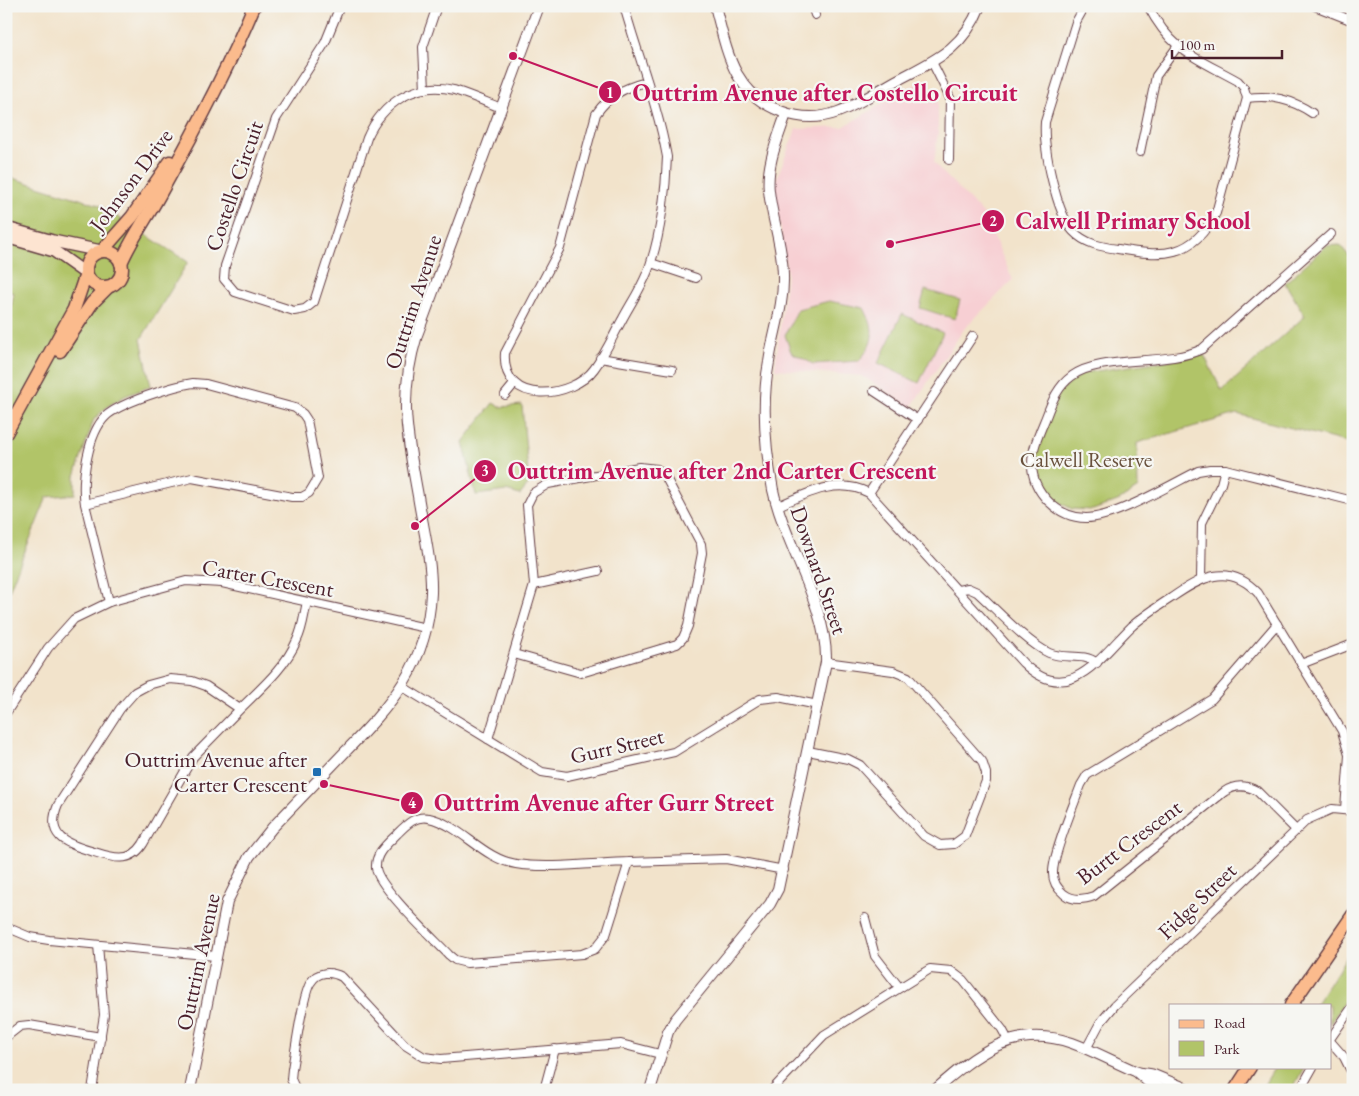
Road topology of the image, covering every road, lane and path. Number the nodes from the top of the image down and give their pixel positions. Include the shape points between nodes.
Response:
1 (254, 6) edge
2 (340, 6) edge
3 (437, 6) edge
4 (539, 6) edge
5 (624, 6) edge
6 (714, 6) edge
7 (812, 6) edge
8 (980, 6) edge
9 (1084, 6) edge
10 (1148, 6) edge
11 (1314, 6) edge
12 (815, 15) dead end
13 (1353, 21) edge
14 (1177, 47) junction
15 (932, 62) junction
16 (646, 82) junction
17 (426, 89) junction
18 (1247, 98) junction
19 (501, 108) junction
20 (1312, 113) dead end
21 (786, 114) junction
22 (191, 134) junction
23 (1140, 152) dead end
24 (949, 160) dead end
25 (6, 228) edge
26 (1330, 234) dead end
27 (6, 238) edge
28 (102, 251) junction
29 (121, 263) junction
30 (651, 263) junction
31 (86, 273) junction
32 (696, 278) dead end
33 (108, 287) junction
34 (973, 336) dead end
35 (600, 358) junction
36 (672, 370) dead end
37 (514, 384) junction
38 (32, 386) junction
39 (874, 391) dead end
40 (504, 395) dead end
41 (918, 420) junction
42 (6, 433) edge
43 (1225, 469) junction
44 (869, 493) junction
45 (1353, 501) edge
46 (85, 504) junction
47 (778, 506) junction
48 (598, 571) dead end
49 (1201, 579) junction
50 (534, 585) junction
51 (958, 590) junction
52 (109, 602) junction
53 (307, 602) junction
54 (1277, 624) junction
55 (426, 628) junction
56 (1353, 644) edge
57 (514, 654) junction
58 (826, 662) junction
59 (1097, 663) junction
60 (1301, 664) junction
61 (403, 687) junction
62 (818, 705) junction
63 (240, 709) junction
64 (6, 713) edge
65 (488, 739) junction
66 (808, 751) junction
67 (1349, 810) edge
68 (1296, 830) junction
69 (629, 862) junction
70 (784, 870) junction
71 (1353, 915) edge
72 (865, 918) dead end
73 (6, 926) edge
74 (98, 945) junction
75 (215, 956) junction
76 (899, 987) junction
77 (1292, 1004) edge
78 (1353, 1006) edge
79 (101, 1036) junction
80 (1332, 1037) edge
81 (6, 1038) edge
82 (1008, 1040) junction
83 (1332, 1042) edge
84 (555, 1049) junction
85 (1086, 1049) junction
86 (660, 1054) junction
87 (1249, 1068) edge
88 (1312, 1068) edge
89 (1138, 1072) junction
90 (1353, 1075) edge
91 (92, 1090) edge
92 (190, 1090) edge
93 (296, 1090) edge
94 (544, 1090) edge
95 (650, 1090) edge
96 (772, 1090) edge
97 (935, 1090) edge
98 (1164, 1090) edge
99 (1190, 1090) edge
100 (1235, 1090) edge
101 (1300, 1090) edge

1 - 22 main road, Johnson Drive via 224,74
2 - 17 street, Costello Circuit via 325,43 276,119 225,266 224,280 230,288 239,294 294,311 312,305 318,296 373,124 392,102
3 - 17 street via 423,47
4 - 19 street, Outtrim Avenue
5 - 16 street
6 - 21 street via 737,74 757,99
7 - 12 street
8 - 15 street via 964,37
9 - 18 street via 1076,22 1044,133 1060,211 1069,227 1084,241 1152,255 1174,252 1194,242 1216,213
10 - 14 street via 1159,26
11 - 13 street
14 - 18 street via 1238,80
14 - 23 street via 1156,76
15 - 21 street via 840,111 814,117
15 - 24 street via 950,98
16 - 30 street via 667,158
16 - 37 street via 617,92 596,114 560,248 505,353 507,372
17 - 19 street, Costello Circuit via 453,90
18 - 20 street via 1281,98
19 - 55 street, Outtrim Avenue via 416,335 407,372 406,423 430,566 431,591
21 - 47 street, Downard Street via 768,176 784,278 768,364 764,406 767,450
22 - 28 main road, Johnson Drive via 132,217
22 - 29 main road, Johnson Drive
25 - 28 main road
26 - 43 street via 1202,349 1183,356 1090,368 1072,376 1054,395 1032,464 1036,484 1048,501 1064,513 1084,518 1111,513 1198,471
27 - 31 main road via 54,251
28 - 29 main road via 112,253
28 - 31 main road via 89,258
29 - 33 main road via 121,276
30 - 32 street
30 - 35 street
31 - 33 main road via 93,284
31 - 38 main road via 74,309
33 - 38 main road via 92,303
34 - 41 street
35 - 36 street
35 - 37 street via 590,374 570,387 538,393
37 - 40 street
38 - 42 main road
39 - 41 street
41 - 44 street
43 - 45 street
43 - 49 street via 1202,523
44 - 47 street via 853,486 835,485
44 - 51 street
46 - 46 street via 192,478 302,497 312,491 318,478 307,420 295,408 206,384 187,384 118,407 101,421 95,433 83,475
46 - 52 street
47 - 58 street, Downard Street via 823,626
48 - 50 street
49 - 54 street via 1219,575 1244,581 1258,593
49 - 59 street via 1142,617
50 - 57 street
50 - 57 street via 527,505 533,493 548,484 639,466 657,469 669,481 701,544 702,557 688,626 677,644 581,673
51 - 59 street via 968,588 977,592 1046,652 1065,657 1085,656
51 - 59 street via 1023,663 1038,674 1057,680 1070,679 1082,675
52 - 53 street, Carter Crescent via 168,585 195,581 222,583
52 - 64 street, Carter Crescent via 91,609 60,632
53 - 55 street, Carter Crescent
53 - 63 street via 300,631 289,656 279,671
54 - 60 street
54 - 68 street, Burtt Crescent via 1212,699 1087,775 1054,864 1053,878 1059,890 1071,898 1094,896 1224,792 1236,786 1257,791
55 - 61 street, Outtrim Avenue via 417,658
56 - 60 street
57 - 65 street
58 - 62 street, Downard Street
58 - 66 street via 893,670 908,677 982,761 986,781 965,836 954,844 940,845 924,836 860,765
60 - 67 street via 1347,743
61 - 65 street, Gurr Street
61 - 75 street, Outtrim Avenue via 384,713 252,852 227,902
62 - 65 street, Gurr Street via 778,697 760,699 674,752 567,776 542,772
62 - 66 street, Downard Street
63 - 63 street via 206,686 185,680 162,680 135,692 120,709 58,805 54,823 58,835 69,844 111,858 121,859 134,854 143,844 192,757
66 - 70 street, Downard Street
67 - 68 street, Fidge Street via 1318,813
68 - 85 street, Fidge Street via 1109,1010
69 - 69 street via 606,935 595,949 582,954 471,963 459,962 449,955 384,885 376,868 384,847 408,823 426,817 439,821 497,857 515,864
69 - 70 street via 726,859
70 - 86 street, Downard Street via 770,904 675,1020
71 - 77 main road
72 - 76 street via 875,956
73 - 74 street via 30,937
74 - 75 street
74 - 79 street via 105,999
75 - 92 street, Outtrim Avenue
76 - 82 street via 930,969 951,971 963,980
76 - 96 street via 815,1042
78 - 80 street
79 - 81 street via 29,1025 20,1026
79 - 91 street
82 - 85 street via 1047,1038
82 - 97 street via 972,1058
83 - 90 street
84 - 86 street via 620,1044
84 - 93 street via 441,1059 424,1057 406,1045 342,977 324,973 308,987 292,1069 291,1079
84 - 94 street
85 - 89 street
86 - 95 street, Downard Street
87 - 100 main road
88 - 101 street
89 - 98 street
89 - 99 street

